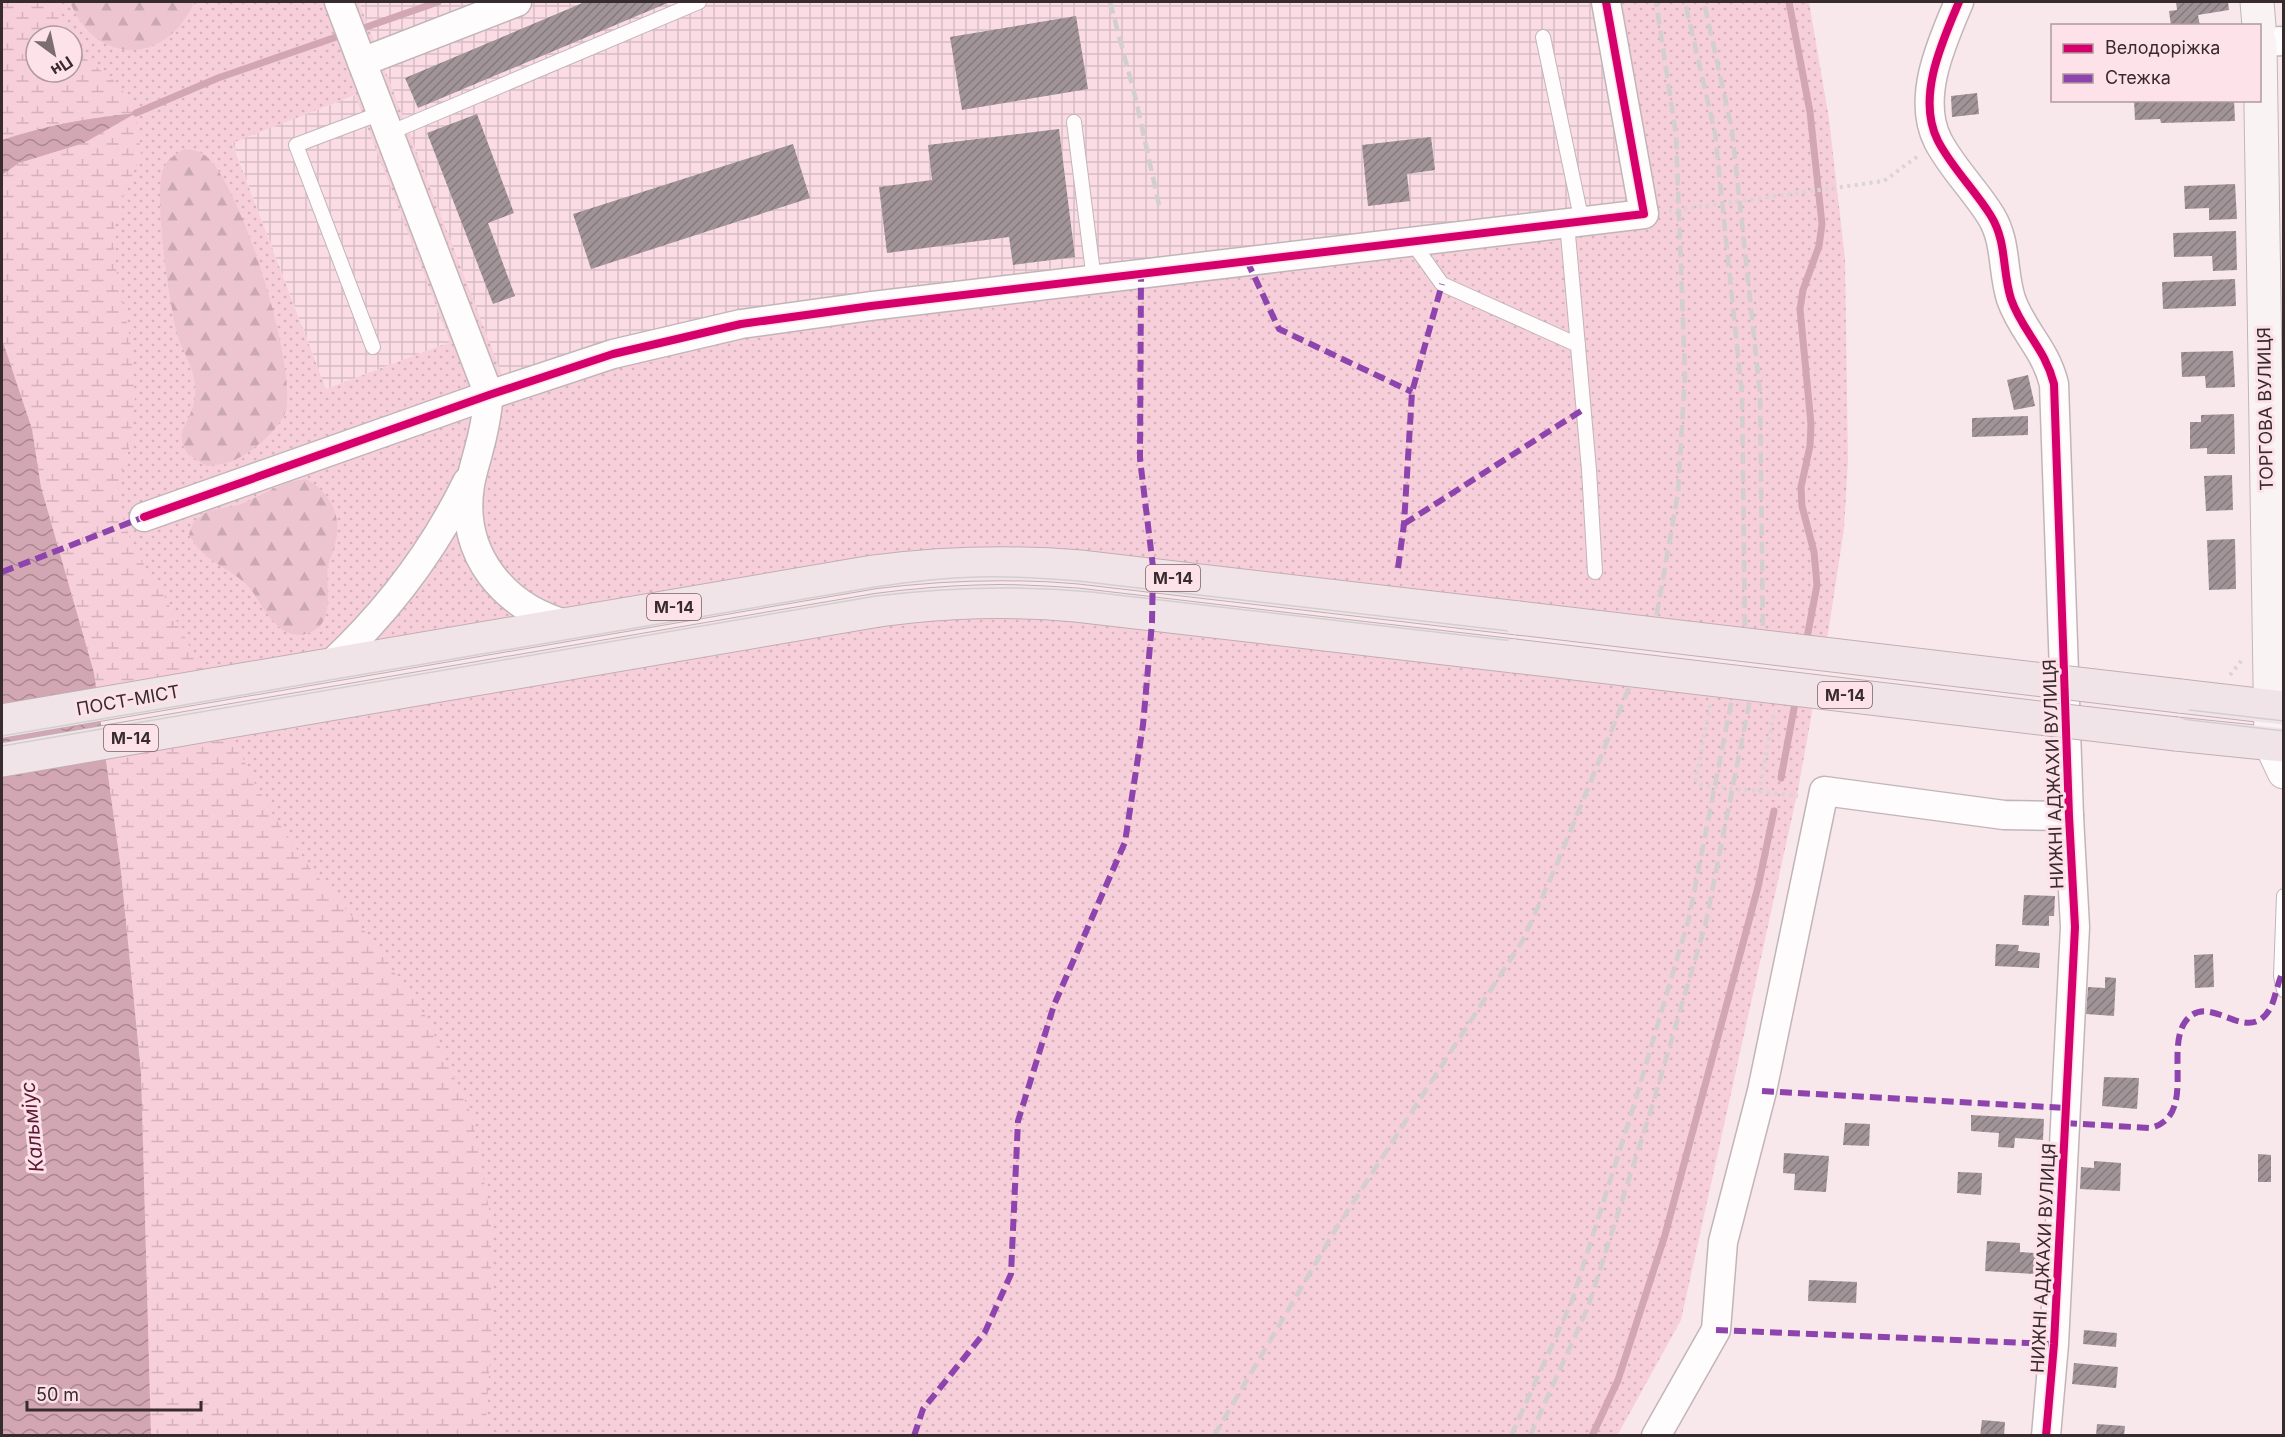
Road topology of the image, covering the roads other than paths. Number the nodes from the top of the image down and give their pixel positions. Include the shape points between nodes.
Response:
1 (517, 2) edge
2 (699, 2) edge
3 (1606, 2) edge
4 (1959, 2) edge
5 (2257, 2) edge
6 (341, 8) edge
7 (2259, 24) edge
8 (1543, 37) dead end
9 (2283, 41) edge
10 (2261, 43) edge
11 (360, 57) junction
12 (2261, 102) edge
13 (1074, 122) dead end
14 (385, 123) junction
15 (1574, 223) junction
16 (1412, 242) junction
17 (1094, 279) junction
18 (1578, 345) junction
19 (374, 347) dead end
20 (489, 395) junction
21 (474, 466) junction
22 (144, 517) dead end
23 (2276, 547) edge
24 (1595, 572) dead end
25 (2276, 592) edge
26 (569, 625) junction
27 (2276, 643) edge
28 (330, 665) junction
29 (2277, 707) edge
30 (2, 721) edge
31 (2279, 754) edge
32 (2, 760) edge
33 (2069, 816) junction
34 (2283, 896) edge
35 (2283, 990) edge
36 (1656, 1436) edge
37 (2046, 1436) edge

1 - 11 street
2 - 14 lane
3 - 15 street via 1644,214
4 - 33 street, НИЖНІ АДЖАХИ ВУЛИЦЯ via 1942,42 1934,75 1929,107 1931,124 1939,142 1991,216 1998,231 2012,302 2042,352 2054,384
5 - 7 main road
6 - 11 street
8 - 15 lane
9 - 10 street
11 - 14 street
12 - 23 main road, ТОРГОВА ВУЛИЦЯ
13 - 17 lane
14 - 19 lane via 296,145
14 - 20 street
15 - 16 street
15 - 18 lane
16 - 17 street
16 - 18 lane via 1442,284
17 - 20 street via 741,324 613,354
18 - 24 lane
20 - 21 street
20 - 22 street
21 - 26 street via 468,504 481,558 503,590 517,602 550,620
21 - 28 street via 442,529 402,588
23 - 25 main road, ТОРГОВА ВУЛИЦЯ
25 - 27 main road, ТОРГОВА ВУЛИЦЯ
26 - 28 highway, М-14
26 - 29 highway, М-14, bridge via 873,572 976,562 1028,563
27 - 29 main road, ТОРГОВА ВУЛИЦЯ
28 - 30 highway, ПОСТ-МІСТ / М-14
29 - 31 main road, ТОРГОВА ВУЛИЦЯ
31 - 32 highway, М-14, bridge via 2175,734 1514,656 1091,607 977,601 879,610
33 - 36 street, НИЖНІ АДЖАХИ ВУЛИЦЯ via 2004,815 1824,791 1762,1092 1723,1242 1716,1330
33 - 37 street, НИЖНІ АДЖАХИ ВУЛИЦЯ via 2075,927 2055,1344
34 - 35 lane

